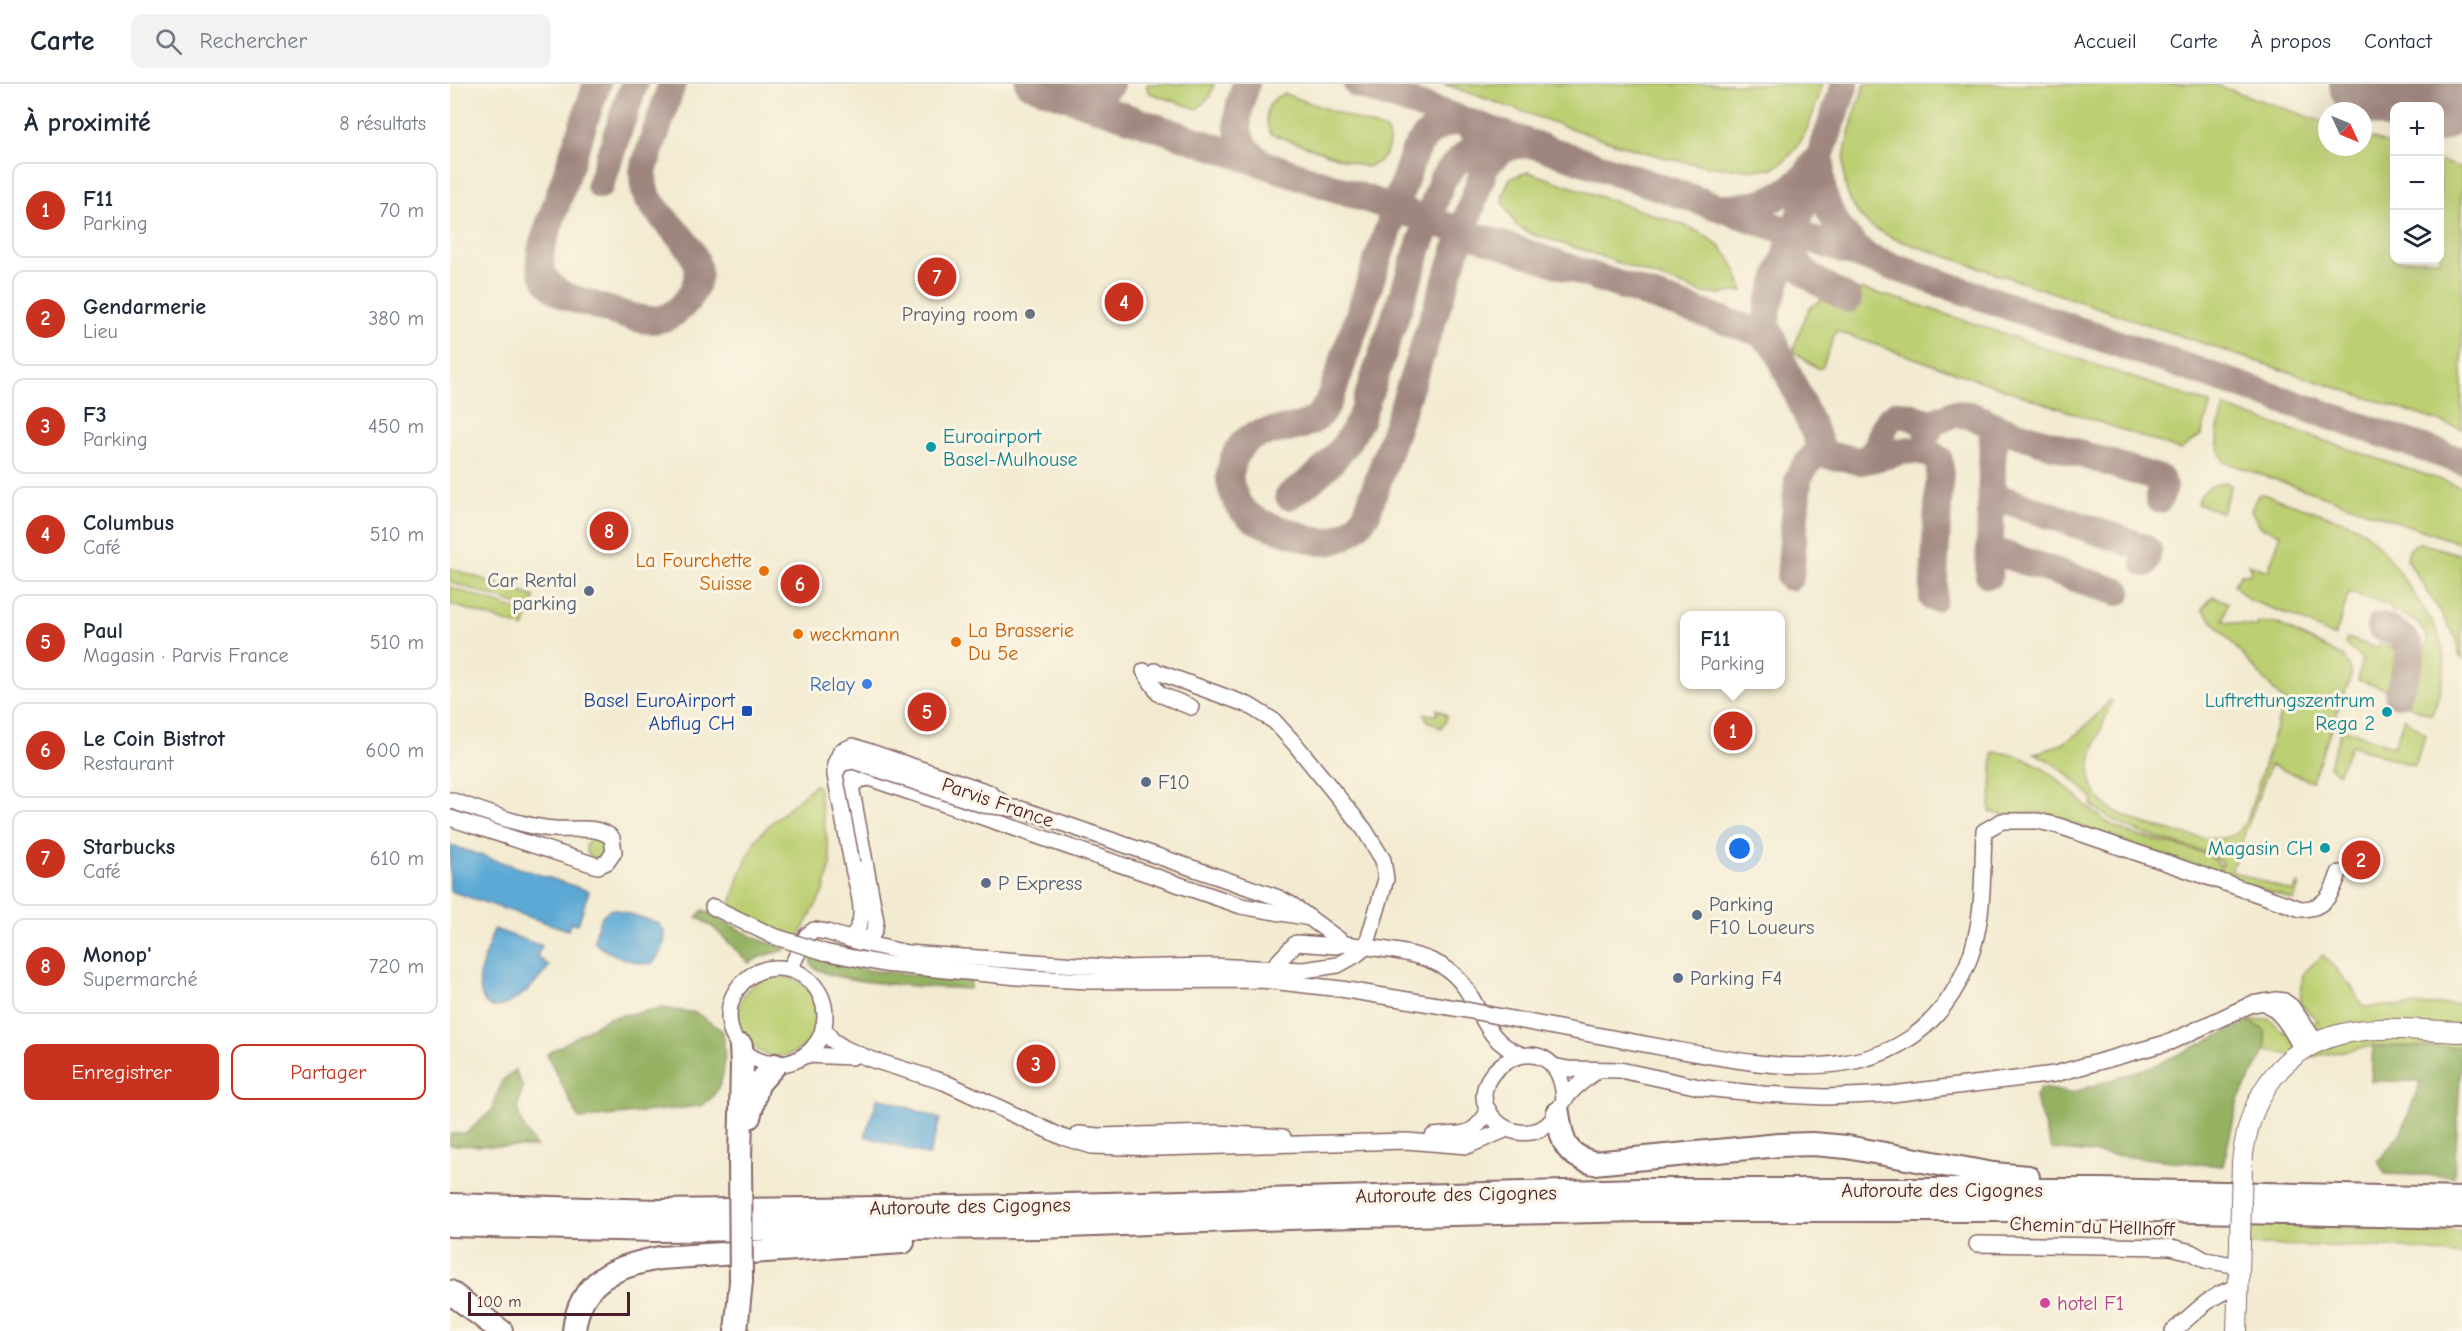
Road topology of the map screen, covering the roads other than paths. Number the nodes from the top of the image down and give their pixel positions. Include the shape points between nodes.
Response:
1 (1191, 707) dead end
2 (856, 766) dead end
3 (851, 786) junction
4 (450, 800) edge
5 (450, 818) edge
6 (1133, 852) junction
7 (1133, 870) junction
8 (2339, 873) dead end
9 (713, 907) dead end
10 (1310, 918) junction
11 (854, 941) junction
12 (1345, 944) junction
13 (1366, 947) junction
14 (1273, 967) junction
15 (790, 969) junction
16 (823, 1027) junction
17 (2462, 1032) edge
18 (741, 1046) junction
19 (2309, 1046) junction
20 (1520, 1054) junction
21 (805, 1055) junction
22 (870, 1059) junction
23 (775, 1065) junction
24 (1553, 1066) junction
25 (1597, 1071) junction
26 (1561, 1106) junction
27 (1489, 1111) junction
28 (1038, 1125) junction
29 (1507, 1129) junction
30 (1177, 1134) junction
31 (1406, 1141) junction
32 (1324, 1143) junction
33 (1158, 1148) junction
34 (743, 1161) junction
35 (2100, 1190) junction
36 (2462, 1199) edge
37 (450, 1205) edge
38 (2462, 1217) edge
39 (450, 1225) edge
40 (1039, 1227) junction
41 (1977, 1244) dead end
42 (2239, 1266) junction
43 (744, 1281) junction
44 (2239, 1288) junction
45 (450, 1292) edge
46 (501, 1331) edge
47 (574, 1331) edge
48 (736, 1331) edge
49 (747, 1331) edge
50 (2173, 1331) edge
51 (2237, 1331) edge

1 - 13 street via 1159,694 1149,671 1248,705 1274,721 1364,829 1386,872
2 - 3 street
3 - 7 street, Parvis France via 868,778
3 - 11 street via 876,921 870,938
4 - 5 street via 528,825 602,831 612,838 614,852 598,866
6 - 7 street
6 - 10 street via 1279,898
6 - 11 street, bridge via 1021,809 982,805 853,761 840,764 835,775 862,919
7 - 10 street, Parvis France via 1241,906
8 - 9 street, bridge via 2332,893 2322,904 2301,909 2059,826 2038,821 2002,821 1984,831 1977,933 1968,965 1943,1006 1914,1036 1886,1052 1854,1063 1813,1067 1752,1064 1461,1009 1261,980 1029,978 884,963 824,952 773,936
10 - 12 street
11 - 14 street via 907,953 1046,965
11 - 15 street via 814,930 807,935
12 - 13 street
12 - 14 street via 1296,943
13 - 14 street via 1338,965
13 - 20 street via 1406,953 1449,971 1472,997 1485,1026 1497,1041
15 - 16 street via 818,992 823,1002
15 - 18 street via 759,971 736,990 729,1015 734,1039
16 - 21 street via 819,1039
16 - 22 street via 838,1045
17 - 19 main road via 2352,1031
18 - 23 street via 755,1059
18 - 34 highway
19 - 25 street via 2291,1006 2277,1000 2252,1004 2170,1042 2055,1074 1892,1094 1763,1094 1704,1088 1620,1070
19 - 42 main road, bridge via 2278,1070 2249,1121 2241,1162
20 - 24 street via 1543,1059
20 - 27 street via 1498,1066 1490,1076 1486,1093
21 - 22 street
21 - 23 street
22 - 28 street via 944,1082
23 - 34 highway via 754,1093
24 - 25 street
24 - 26 street via 1560,1077
25 - 26 street via 1573,1089
26 - 29 street via 1541,1129
26 - 35 highway via 1561,1136 1569,1150 1594,1163 1813,1144 1993,1174 2057,1180
27 - 29 street
27 - 31 street via 1469,1133
28 - 30 street via 1084,1136
28 - 33 street via 1092,1146
29 - 31 street via 1467,1146
30 - 32 street via 1283,1137
30 - 33 street
31 - 32 street
32 - 33 street
34 - 43 highway, bridge
35 - 36 highway, Autoroute des Cigognes
35 - 37 highway, Autoroute des Cigognes via 1641,1190 659,1211
38 - 40 highway, Autoroute des Cigognes via 2151,1210 1641,1210
39 - 40 highway, Autoroute des Cigognes via 656,1230
40 - 47 highway via 963,1237 639,1262 614,1270 592,1288 581,1303
41 - 42 street, Chemin du Hellhoff via 2171,1247 2205,1260
42 - 44 main road
43 - 48 highway
43 - 49 highway
44 - 50 street via 2218,1294
44 - 51 main road
45 - 46 highway

